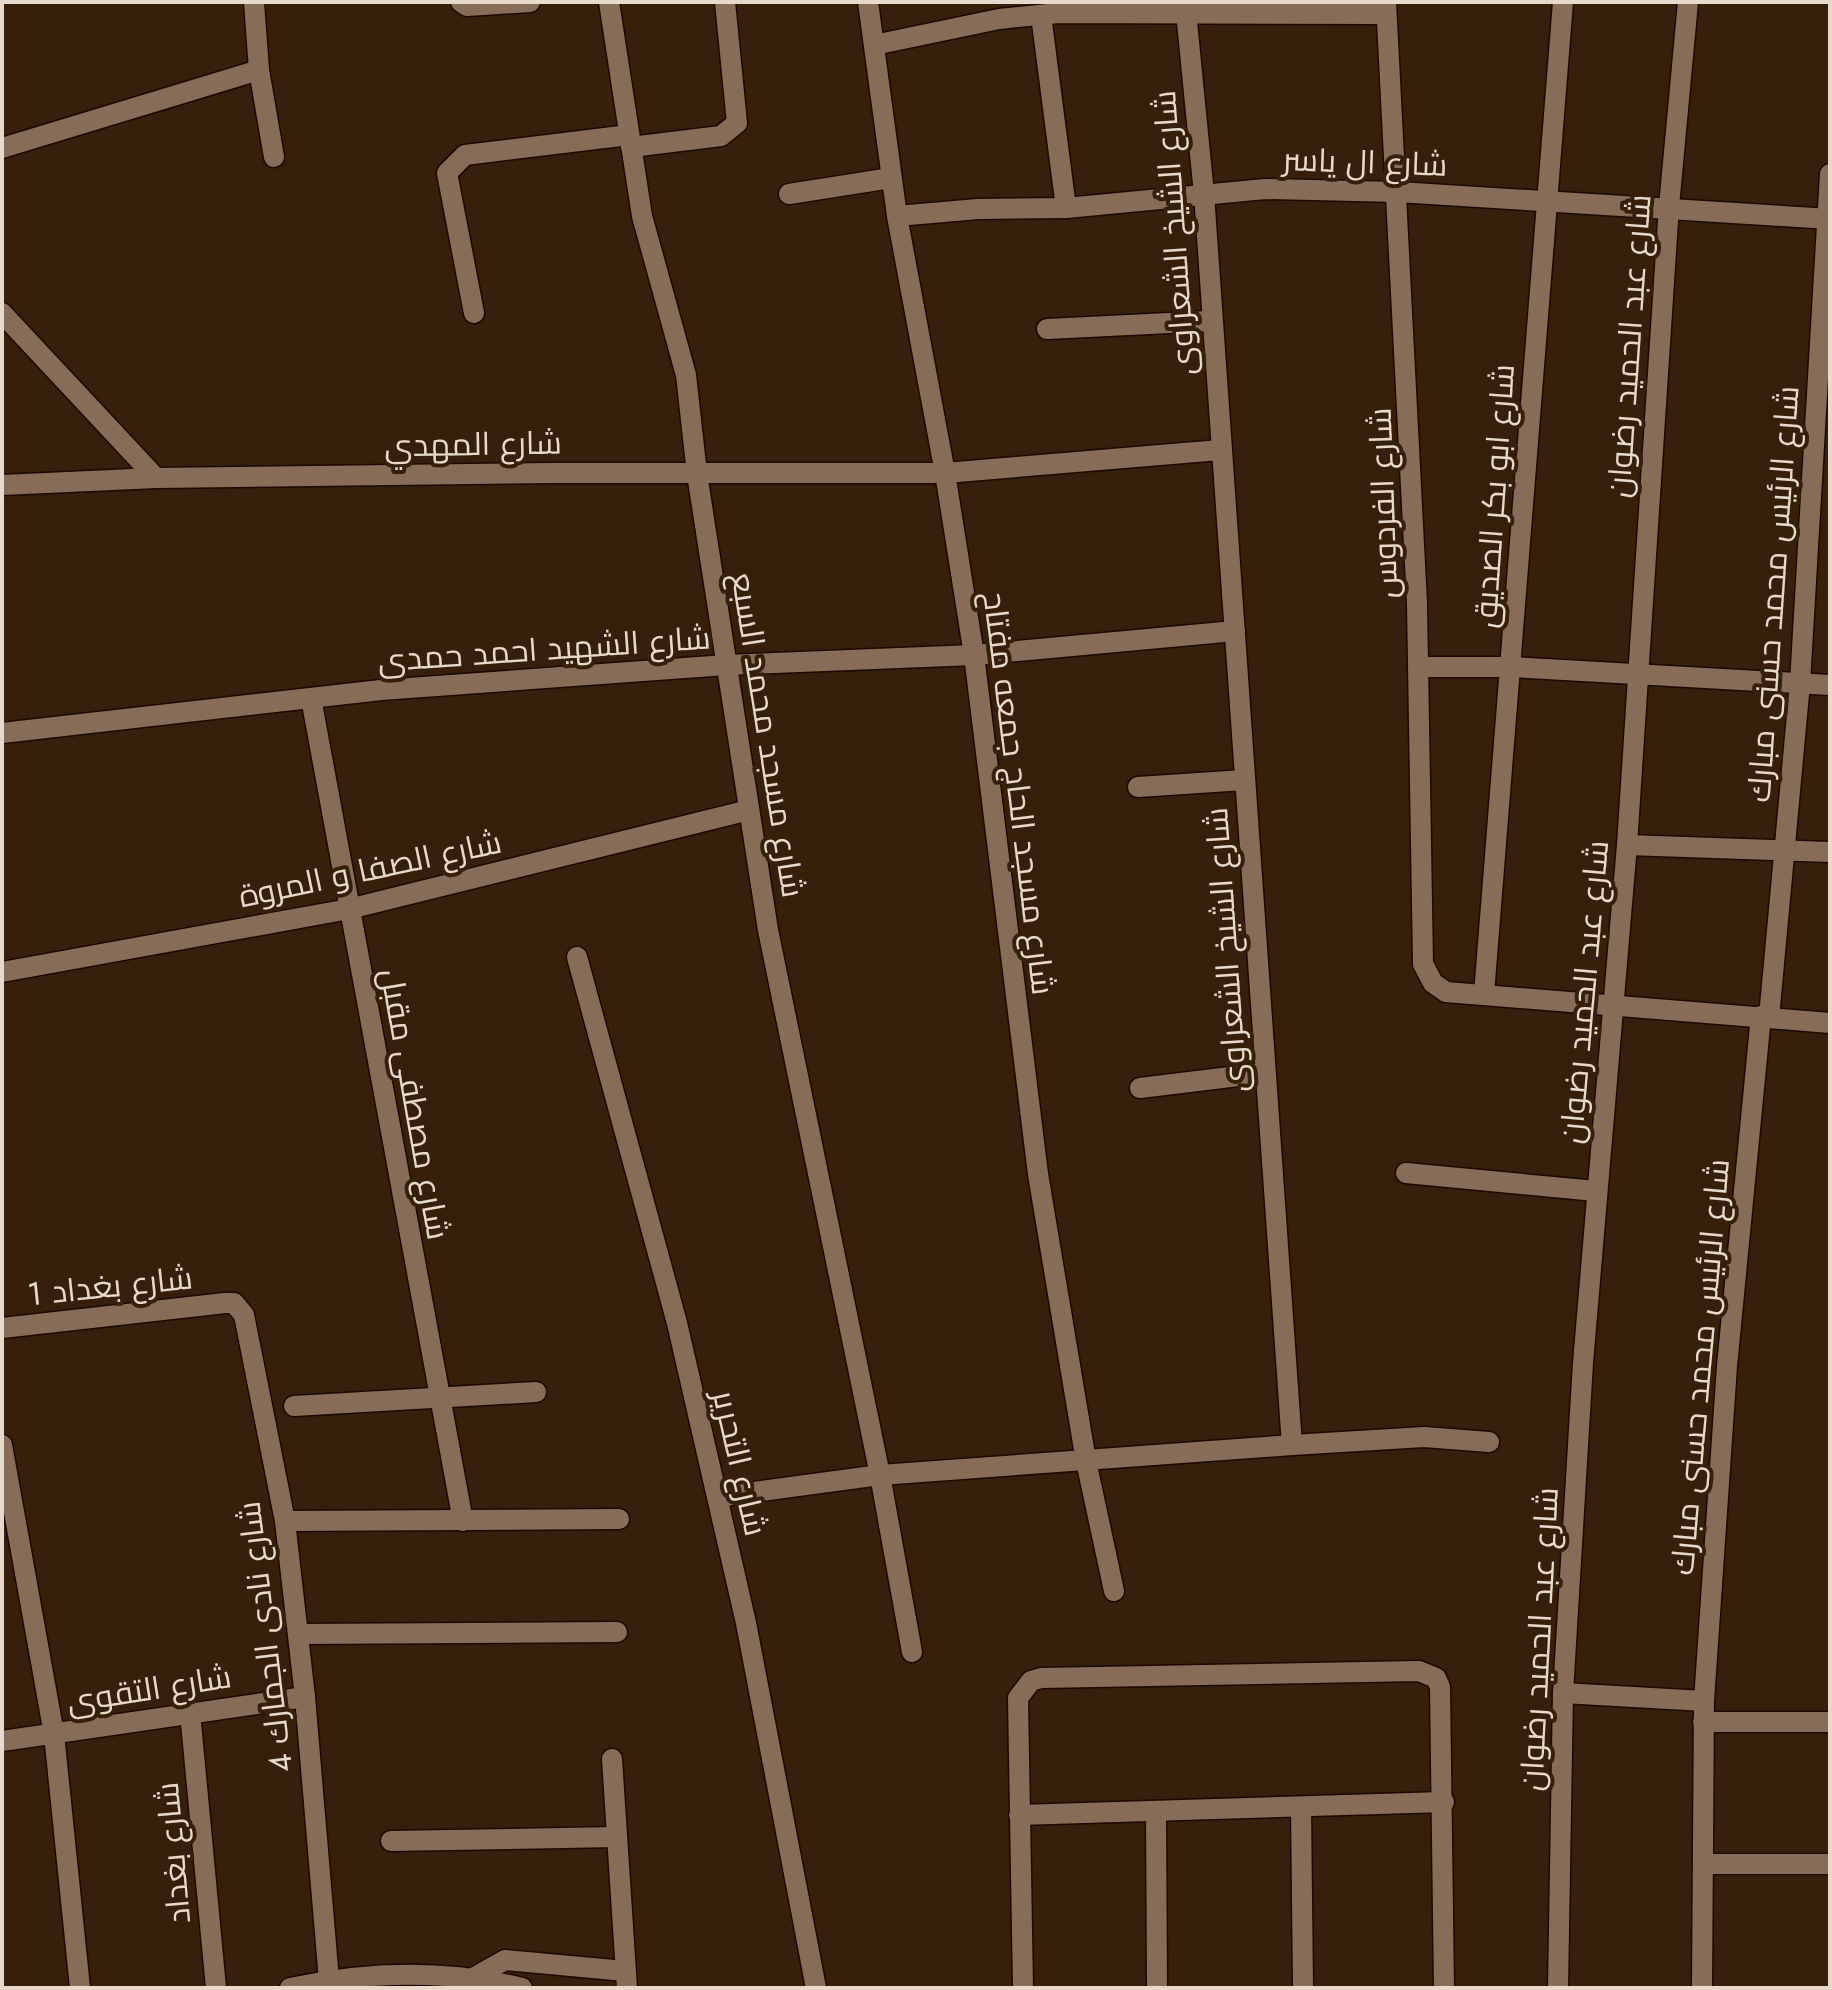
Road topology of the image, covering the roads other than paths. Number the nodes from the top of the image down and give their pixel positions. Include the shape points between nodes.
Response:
1 (254, 2) edge
2 (530, 2) edge
3 (609, 2) edge
4 (725, 2) edge
5 (868, 2) edge
6 (1563, 2) edge
7 (1688, 2) edge
8 (461, 3) edge
9 (1115, 7) edge
10 (1386, 8) edge
11 (1186, 12) junction
12 (1041, 15) junction
13 (874, 45) junction
14 (259, 70) junction
15 (630, 141) junction
16 (2, 148) edge
17 (274, 157) dead end
18 (1830, 174) edge
19 (891, 178) junction
20 (1398, 192) junction
21 (789, 194) dead end
22 (1204, 194) junction
23 (1546, 202) junction
24 (1669, 206) junction
25 (1066, 208) junction
26 (897, 216) junction
27 (1828, 219) edge
28 (2, 313) edge
29 (474, 313) dead end
30 (1210, 321) junction
31 (1047, 329) dead end
32 (1220, 450) junction
33 (945, 473) junction
34 (697, 474) junction
35 (156, 478) junction
36 (2, 485) edge
37 (1235, 631) junction
38 (974, 655) junction
39 (726, 665) junction
40 (1418, 667) junction
41 (1511, 667) junction
42 (1639, 675) junction
43 (1800, 683) junction
44 (1830, 685) edge
45 (311, 698) junction
46 (2, 733) edge
47 (1244, 780) junction
48 (1138, 787) dead end
49 (749, 810) junction
50 (1627, 845) junction
51 (1785, 849) junction
52 (1830, 852) edge
53 (349, 909) junction
54 (577, 957) dead end
55 (2, 972) edge
56 (1484, 994) junction
57 (1612, 1004) junction
58 (1765, 1017) junction
59 (1830, 1023) edge
60 (1263, 1073) junction
61 (1140, 1088) dead end
62 (1406, 1173) dead end
63 (1596, 1191) junction
64 (225, 1303) joint
65 (2, 1328) edge
66 (536, 1392) dead end
67 (438, 1398) junction
68 (294, 1406) dead end
69 (1489, 1442) dead end
70 (2, 1445) edge
71 (1292, 1445) junction
72 (1086, 1461) junction
73 (880, 1475) junction
74 (717, 1497) junction
75 (619, 1519) dead end
76 (285, 1521) junction
77 (463, 1521) junction
78 (1114, 1591) dead end
79 (617, 1632) dead end
80 (298, 1634) junction
81 (912, 1652) dead end
82 (1563, 1693) junction
83 (305, 1697) junction
84 (190, 1712) junction
85 (1703, 1712) junction
86 (1830, 1722) edge
87 (54, 1734) junction
88 (2, 1741) edge
89 (612, 1759) dead end
90 (1444, 1802) junction
91 (1301, 1807) junction
92 (1156, 1811) junction
93 (1019, 1815) junction
94 (617, 1837) junction
95 (391, 1841) dead end
96 (1703, 1864) junction
97 (1830, 1864) edge
98 (475, 1977) junction
99 (329, 1980) junction
100 (626, 1980) edge
101 (377, 1981) edge
102 (80, 1988) edge
103 (216, 1988) edge
104 (290, 1988) edge
105 (522, 1988) edge
106 (816, 1988) edge
107 (1023, 1988) edge
108 (1157, 1988) edge
109 (1303, 1988) edge
110 (1444, 1988) edge
111 (1558, 1988) edge
112 (1702, 1988) edge

1 - 14 street
2 - 8 street
3 - 15 street, شارع مسجد محمد السبع
4 - 15 street via 737,123 721,136
5 - 13 street, شارع مسجد الحاج جمعه مفتاح
6 - 23 street, شارع ابو بكر الصديق
7 - 24 street, شارع عبد الحميد رضوان
9 - 11 street
9 - 12 street
10 - 11 street
10 - 20 street, شارع الفردوس
11 - 22 street, شارع الشيخ الشعراوى
12 - 13 street
12 - 25 street
13 - 19 street, شارع مسجد الحاج جمعه مفتاح
14 - 16 street
14 - 17 street
15 - 29 street via 465,155 455,163 447,173
15 - 34 street, شارع مسجد محمد السبع via 642,216 686,375
18 - 27 street, شارع الرئيس محمد حسنى مبارك
19 - 21 street
19 - 26 street, شارع مسجد الحاج جمعه مفتاح
20 - 22 street, شارع ال ياسر via 1265,189
20 - 23 street, شارع ال ياسر
20 - 40 street, شارع الفردوس
22 - 25 street, شارع ال ياسر
22 - 30 street, شارع الشيخ الشعراوى
23 - 24 street, شارع ال ياسر
23 - 41 street, شارع ابو بكر الصديق
24 - 27 street, شارع ال ياسر
24 - 42 street, شارع عبد الحميد رضوان
25 - 26 street, شارع ال ياسر
26 - 33 street, شارع مسجد الحاج جمعه مفتاح
27 - 43 street, شارع الرئيس محمد حسنى مبارك
28 - 35 street
30 - 31 street
30 - 32 street, شارع الشيخ الشعراوى
32 - 33 street
32 - 37 street, شارع الشيخ الشعراوى
33 - 34 street, شارع المهدي
33 - 38 street, شارع مسجد الحاج جمعه مفتاح
34 - 35 street, شارع المهدي
34 - 39 street, شارع مسجد محمد السبع
35 - 36 street, شارع المهدي
37 - 38 street, شارع الشهيد احمد حمدى
37 - 47 street, شارع الشيخ الشعراوى
38 - 39 street, شارع الشهيد احمد حمدى
38 - 72 street, شارع مسجد الحاج جمعه مفتاح via 1018,1030
39 - 45 street, شارع الشهيد احمد حمدى
39 - 49 street, شارع مسجد محمد السبع
40 - 41 street
40 - 56 street, شارع الفردوس via 1423,964 1433,983 1446,992
41 - 42 street
41 - 56 street, شارع ابو بكر الصديق
42 - 43 street
42 - 50 street, شارع عبد الحميد رضوان
43 - 44 street
43 - 51 street, شارع الرئيس محمد حسنى مبارك
45 - 46 street, شارع الشهيد احمد حمدى
45 - 53 street, شارع مصطفى مقبل
47 - 48 street
47 - 60 street, شارع الشيخ الشعراوى
49 - 53 street, شارع الصفا و المروة
49 - 73 street, شارع مسجد محمد السبع via 768,930
50 - 51 street
50 - 57 street, شارع عبد الحميد رضوان
51 - 52 street
51 - 58 street, شارع الرئيس محمد حسنى مبارك
53 - 55 street, شارع الصفا و المروة
53 - 67 street, شارع مصطفى مقبل
54 - 74 street, شارع التحرير via 677,1323
56 - 57 street
57 - 58 street
57 - 63 street, شارع عبد الحميد رضوان
58 - 59 street
58 - 85 street, شارع الرئيس محمد حسنى مبارك via 1727,1366
60 - 61 street
60 - 71 street, شارع الشيخ الشعراوى
62 - 63 street
63 - 82 street, شارع عبد الحميد رضوان
64 - 65 street, شارع بغداد 1
64 - 76 street, شارع نادى الجمارك 4 via 234,1303 244,1315
66 - 67 street
67 - 68 street
67 - 77 street, شارع مصطفى مقبل
69 - 71 street via 1424,1437
70 - 87 street
71 - 72 street
72 - 73 street
72 - 78 street, شارع مسجد الحاج جمعه مفتاح
73 - 74 street
73 - 81 street, شارع مسجد محمد السبع
74 - 106 street, شارع التحرير
75 - 77 street
76 - 77 street
76 - 80 street, شارع نادى الجمارك 4
79 - 80 street
80 - 83 street, شارع نادى الجمارك 4
82 - 85 street
82 - 111 street, شارع عبد الحميد رضوان
83 - 84 street, شارع التقوى
83 - 99 street, شارع نادى الجمارك 4
84 - 87 street, شارع التقوى
84 - 103 street, شارع بغداد
85 - 86 street
85 - 96 street, شارع الرئيس محمد حسنى مبارك
87 - 88 street, شارع التقوى
87 - 102 street
89 - 94 street
90 - 91 street
90 - 93 street via 1440,1687 1429,1672 1041,1678 1031,1681 1018,1698
90 - 110 street
91 - 92 street
91 - 109 street
92 - 93 street
92 - 108 street
93 - 107 street
94 - 95 street
94 - 100 street
96 - 97 street
96 - 112 street, شارع الرئيس محمد حسنى مبارك
98 - 100 street via 491,1965 514,1960
98 - 101 street
98 - 105 street
99 - 101 street
99 - 104 street

